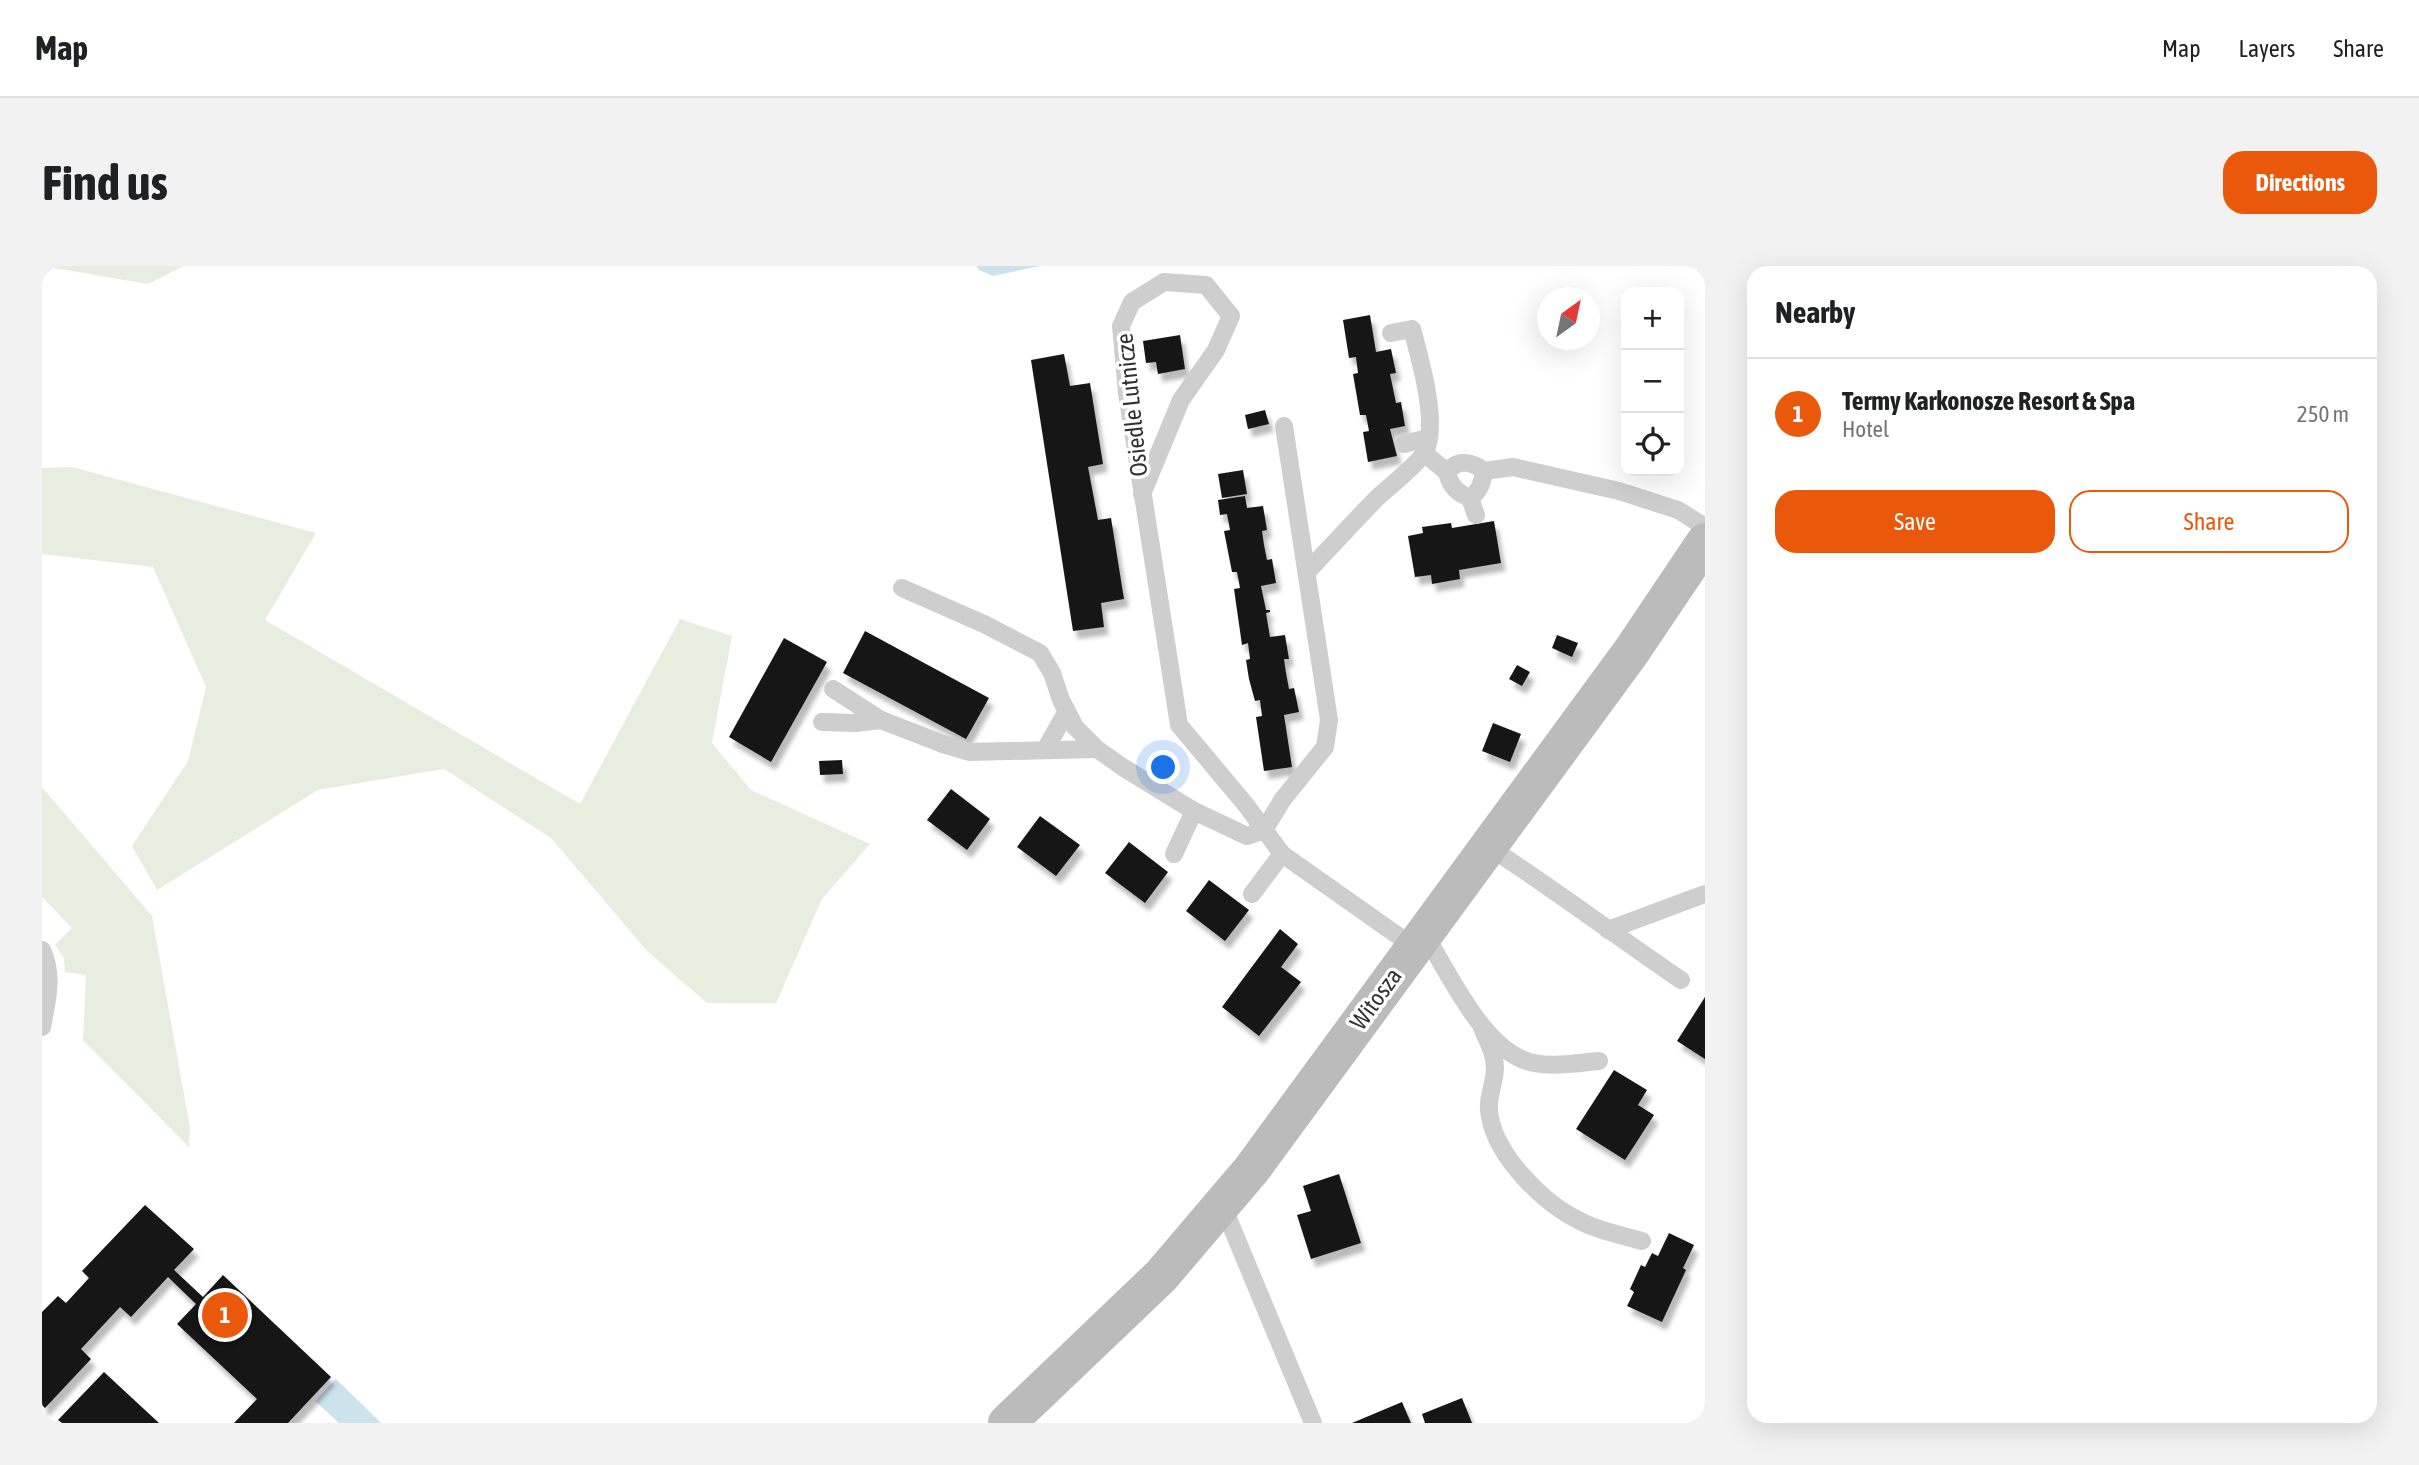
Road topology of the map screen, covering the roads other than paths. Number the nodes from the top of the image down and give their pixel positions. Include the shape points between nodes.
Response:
1 (1391, 333) dead end
2 (1284, 426) dead end
3 (1405, 444) dead end
4 (1426, 446) junction
5 (1484, 471) junction
6 (1447, 472) junction
7 (1142, 494) junction
8 (1705, 527) edge
9 (1705, 542) edge
10 (1307, 572) junction
11 (902, 588) dead end
12 (833, 689) dead end
13 (1067, 711) junction
14 (881, 720) junction
15 (822, 722) dead end
16 (1097, 749) junction
17 (1045, 750) junction
18 (1194, 811) junction
19 (1264, 830) junction
20 (1489, 846) junction
21 (1282, 853) junction
22 (1174, 854) dead end
23 (1252, 894) dead end
24 (1705, 894) edge
25 (1608, 930) junction
26 (1419, 940) junction
27 (42, 950) edge
28 (1681, 980) dead end
29 (42, 1027) edge
30 (1482, 1028) junction
31 (1599, 1061) dead end
32 (1222, 1204) junction
33 (1642, 1241) dead end
34 (1007, 1423) edge
35 (1313, 1423) edge

1 - 4 lane via 1411,321 1429,414
2 - 10 lane
3 - 4 lane
4 - 6 lane
4 - 10 lane
5 - 6 lane via 1460,463
5 - 6 lane via 1473,507 1452,486
5 - 8 lane via 1513,467 1619,491 1678,510
7 - 7 lane, Osiedle Lutnicze via 1121,326 1132,302 1164,282 1206,285 1231,316 1216,350 1181,400
7 - 19 lane, Osiedle Lutnicze via 1179,725
9 - 20 street, Witosza via 1631,653
10 - 19 lane via 1329,720 1325,747
11 - 13 lane via 1040,653
12 - 14 lane
13 - 16 lane via 1075,727
13 - 17 lane
14 - 15 lane
14 - 17 lane via 970,752
16 - 17 lane
16 - 18 lane
18 - 19 lane via 1247,836
18 - 22 lane
19 - 21 lane, Osiedle Lutnicze
20 - 25 lane
20 - 26 street, Witosza
21 - 23 lane
21 - 26 lane, Osiedle Lutnicze
24 - 25 lane
25 - 28 lane
26 - 30 lane
26 - 32 street, Witosza
27 - 29 lane via 49,967
30 - 31 lane via 1500,1045 1532,1063
30 - 33 lane via 1495,1070 1489,1116 1507,1158 1550,1201 1580,1222
32 - 34 street, Witosza via 1161,1276
32 - 35 lane

